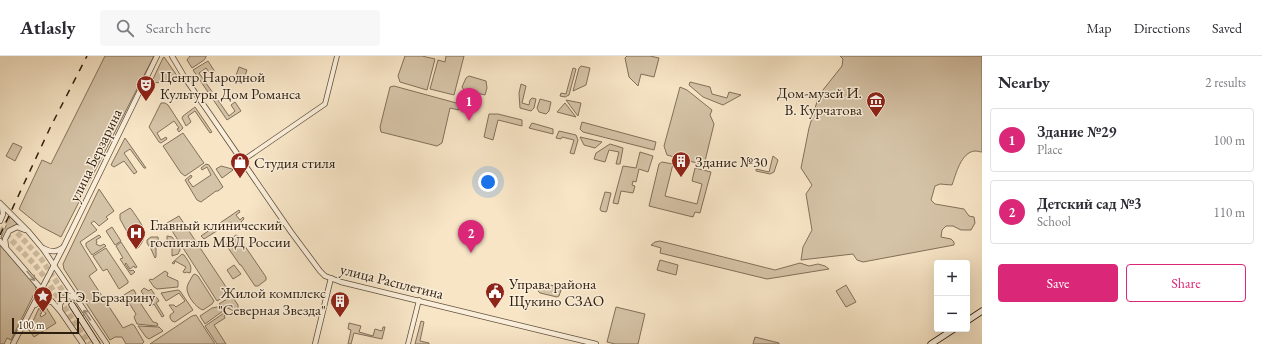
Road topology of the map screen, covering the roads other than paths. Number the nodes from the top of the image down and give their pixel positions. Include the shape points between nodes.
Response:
1 (157, 56) edge
2 (172, 56) edge
3 (337, 56) edge
4 (242, 161) junction
5 (0, 203) edge
6 (0, 221) edge
7 (28, 231) junction
8 (0, 241) edge
9 (64, 246) junction
10 (42, 247) junction
11 (8, 250) junction
12 (54, 264) junction
13 (331, 278) junction
14 (42, 289) junction
15 (77, 300) junction
16 (419, 300) junction
17 (53, 303) junction
18 (72, 305) tunnel mouth
19 (33, 306) junction
20 (982, 311) edge
21 (61, 312) junction
22 (970, 319) edge
23 (949, 332) edge
24 (576, 342) edge
25 (13, 344) edge
26 (83, 344) edge
27 (97, 344) edge
28 (107, 344) edge
29 (315, 344) edge
30 (408, 344) edge
31 (596, 344) edge
32 (931, 344) edge

1 - 9 street, улица Берзарина
2 - 4 street, улица Расплетина
3 - 4 street via 325,104
4 - 13 street, улица Расплетина via 320,271
5 - 6 street via 4,212
5 - 7 street
7 - 10 street
7 - 11 street via 17,227 9,231 4,239
8 - 11 street
9 - 10 street via 53,252
9 - 12 street, улица Берзарина
10 - 12 street
11 -> 14 street
12 - 14 street, улица Берзарина
12 - 15 street
13 - 16 street, улица Расплетина
13 - 29 street
14 - 17 street
14 - 19 street
15 - 21 street via 72,297 64,298 59,306
28 -> 15 street
16 - 24 street, улица Расплетина
16 - 30 street
17 - 19 street via 44,300
17 - 21 street
18 - 27 main road
19 - 25 street
20 - 22 main road
21 - 26 street
23 - 32 main road
24 - 31 street, улица Расплетина

